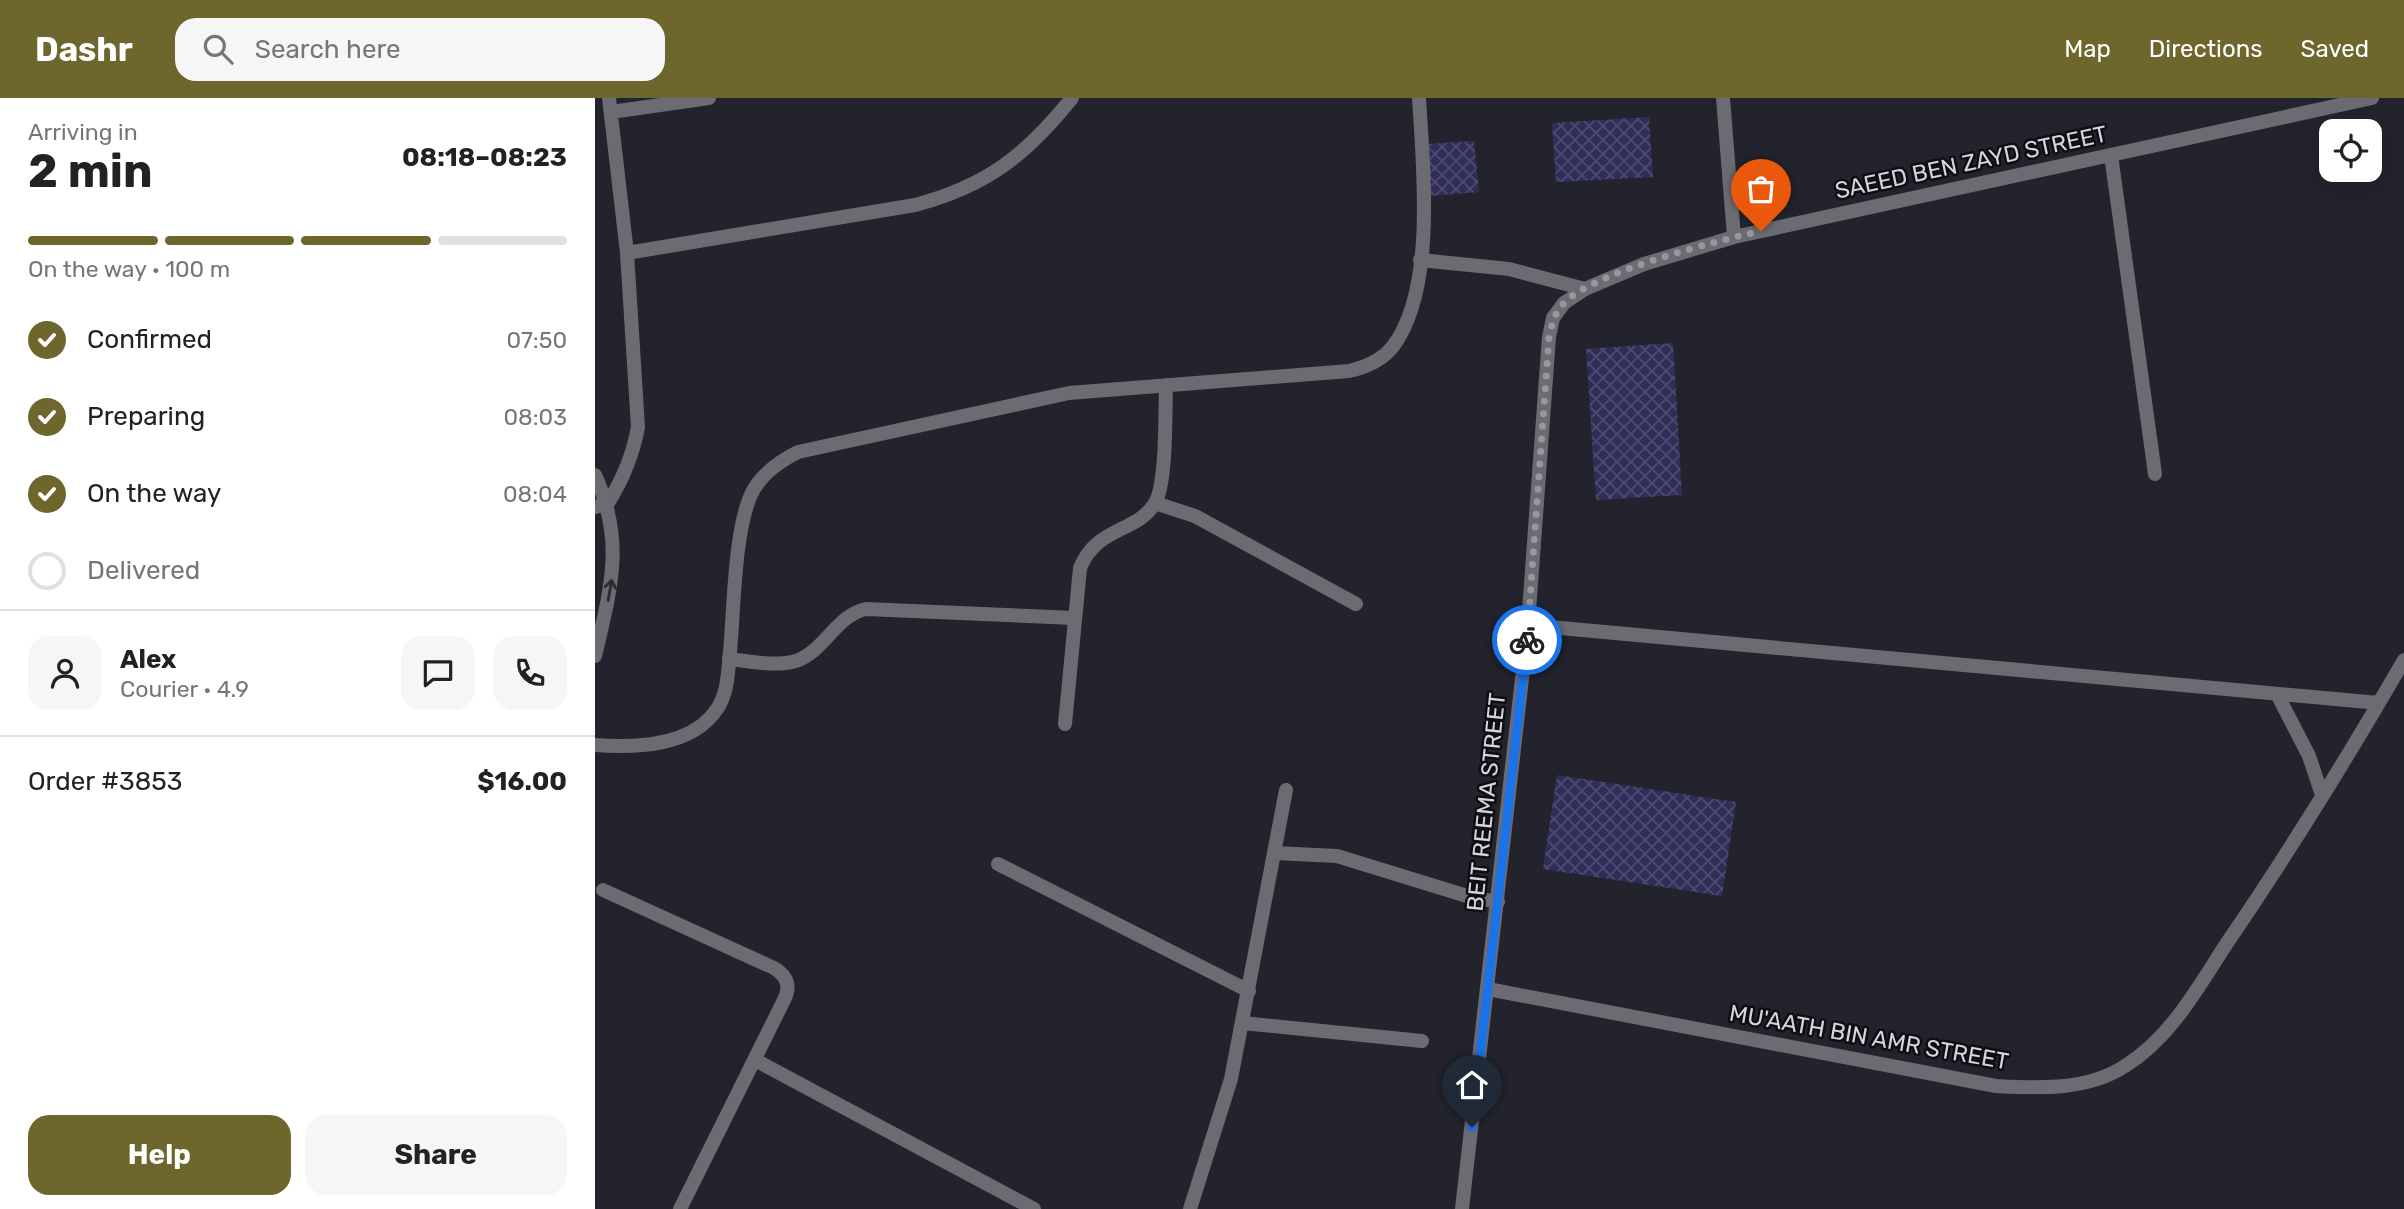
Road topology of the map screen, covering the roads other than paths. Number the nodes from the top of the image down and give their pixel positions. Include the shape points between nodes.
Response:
1 (709, 98) edge
2 (1072, 98) edge
3 (1419, 98) edge
4 (1723, 98) edge
5 (2372, 98) edge
6 (610, 105) edge
7 (2111, 155) junction
8 (1734, 237) junction
9 (627, 253) junction
10 (1420, 260) junction
11 (1585, 289) junction
12 (1166, 385) junction
13 (2155, 474) dead end
14 (595, 475) edge
15 (1155, 503) junction
16 (601, 505) edge
17 (1356, 604) dead end
18 (1075, 618) junction
19 (1528, 625) junction
20 (595, 656) edge
21 (729, 659) junction
22 (2404, 660) edge
23 (2277, 694) junction
24 (2379, 703) junction
25 (1065, 724) dead end
26 (595, 745) edge
27 (1286, 790) dead end
28 (2322, 795) junction
29 (1275, 853) junction
30 (998, 864) dead end
31 (603, 890) dead end
32 (1498, 902) junction
33 (1488, 989) junction
34 (1249, 992) junction
35 (1243, 1023) junction
36 (1422, 1041) dead end
37 (755, 1060) junction
38 (680, 1209) edge
39 (1034, 1209) edge
40 (1190, 1209) edge
41 (1462, 1209) edge

1 - 6 street
2 - 9 street via 1030,147 1005,167 947,197
3 - 10 street via 1425,204
4 - 8 street
5 - 7 street, SAEED BEN ZAYD STREET
6 - 9 street
7 - 8 street, SAEED BEN ZAYD STREET
7 - 13 street
8 - 11 street, SAEED BEN ZAYD STREET via 1644,264
9 - 16 street via 638,427 628,467
10 - 11 street via 1509,269
10 - 12 street via 1402,331 1381,359 1366,367
11 - 19 street, BEIT REEMA STREET via 1564,303 1553,318 1549,337
12 - 15 street via 1161,485
12 - 21 street via 1032,399 798,452 780,461 754,490 746,508
14 - 16 street
15 - 17 street via 1195,516
15 - 18 street via 1141,517 1091,547 1080,568
20 -> 16 street via 613,572 614,537
18 - 21 street via 866,609 841,620 797,660
18 - 25 street
19 - 23 street
19 - 32 street, BEIT REEMA STREET
21 - 26 street via 724,697 717,710 694,729 655,744
22 - 24 street, MU'AATH BIN AMR STREET
23 - 24 street
23 - 28 street via 2309,755
24 - 28 street, MU'AATH BIN AMR STREET
27 - 29 street
28 - 33 street, MU'AATH BIN AMR STREET via 2177,1018 2148,1050 2123,1068 2064,1087 1996,1086
29 - 32 street via 1336,856 1467,897
29 - 34 street
30 - 34 street
31 - 37 street via 781,972 788,993
32 - 33 street, BEIT REEMA STREET
33 - 41 street, BEIT REEMA STREET
34 - 35 street
35 - 36 street
35 - 40 street via 1216,1134
37 - 38 street
37 - 39 street

